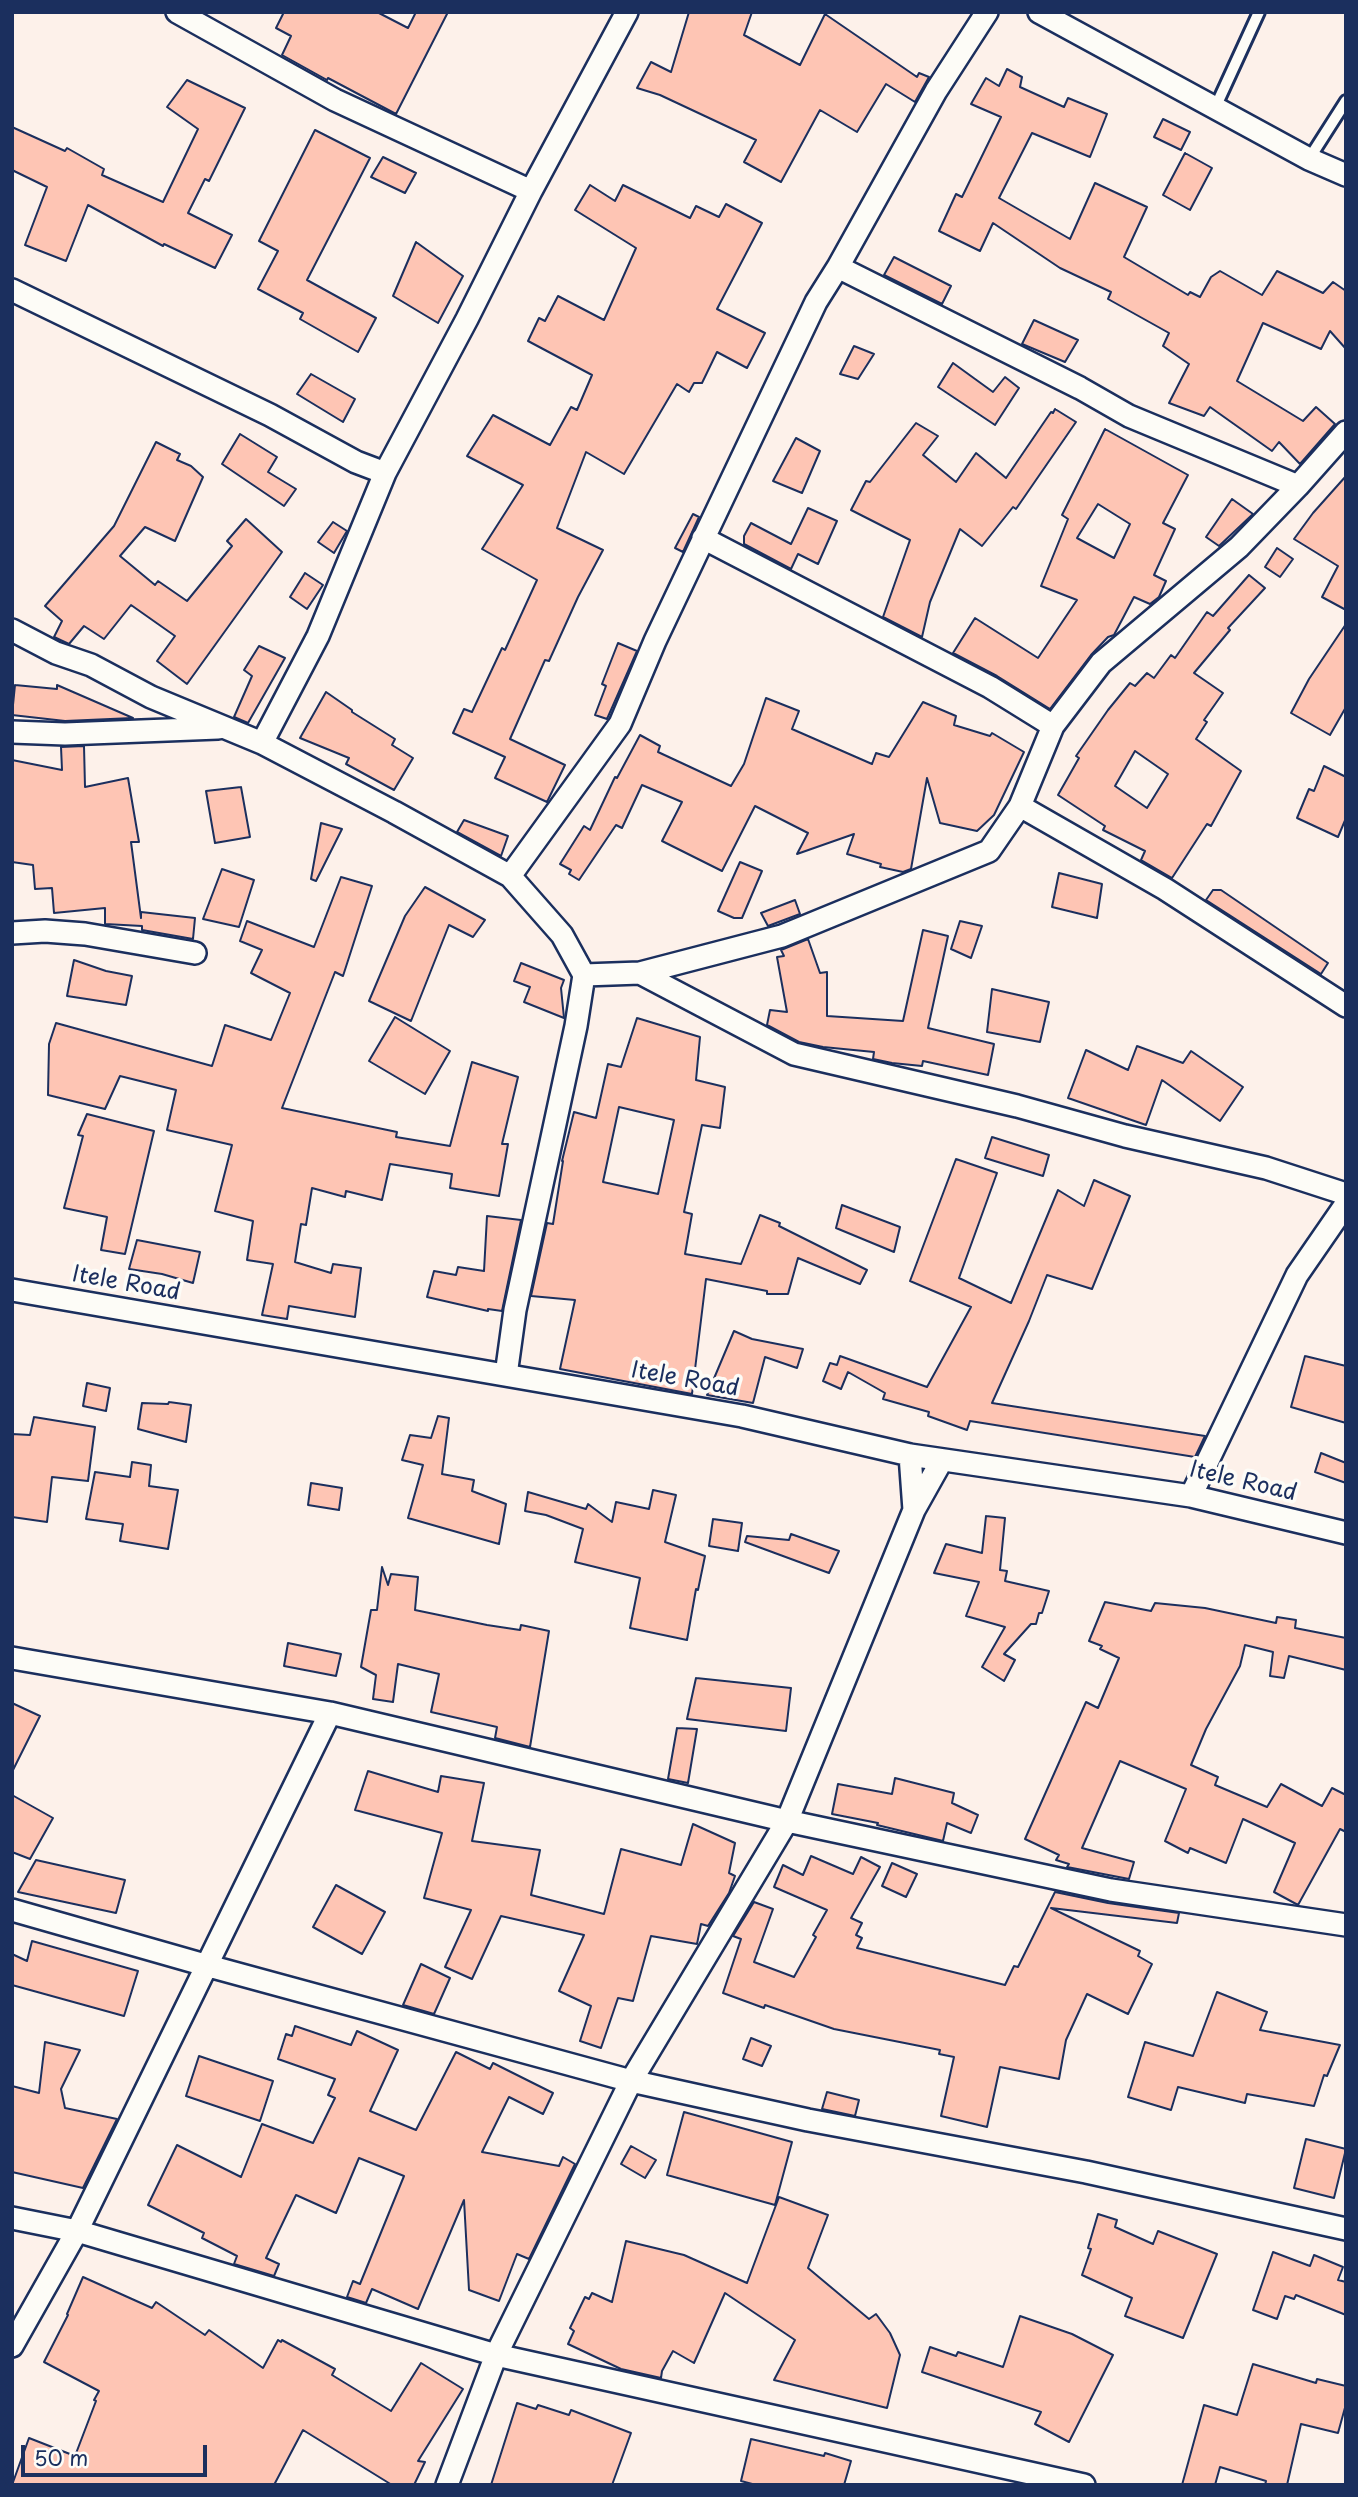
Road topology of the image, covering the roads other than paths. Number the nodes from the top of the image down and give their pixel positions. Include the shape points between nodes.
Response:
1 (177, 12) edge
2 (627, 12) edge
3 (987, 12) edge
4 (1040, 12) edge
5 (1259, 12) edge
6 (1346, 102) edge
7 (1215, 108) junction
8 (1309, 159) junction
9 (1346, 175) edge
10 (531, 191) junction
11 (838, 267) junction
12 (12, 290) edge
13 (1346, 432) edge
14 (385, 473) junction
15 (1298, 486) junction
16 (703, 538) junction
17 (12, 630) edge
18 (1053, 726) junction
19 (224, 728) junction
20 (12, 732) edge
21 (262, 743) junction
22 (1020, 806) junction
23 (510, 876) junction
24 (12, 933) edge
25 (195, 953) dead end
26 (640, 973) junction
27 (584, 975) junction
28 (1346, 1006) edge
29 (1346, 1195) edge
30 (1346, 1203) edge
31 (12, 1290) edge
32 (506, 1375) junction
33 (910, 1455) junction
34 (942, 1460) junction
35 (1191, 1496) junction
36 (914, 1510) junction
37 (1346, 1533) edge
38 (12, 1658) edge
39 (330, 1713) junction
40 (787, 1821) junction
41 (12, 1910) edge
42 (1346, 1925) edge
43 (205, 1965) junction
44 (631, 2081) junction
45 (12, 2218) edge
46 (1346, 2229) edge
47 (76, 2231) junction
48 (12, 2346) edge
49 (496, 2355) junction
50 (447, 2485) edge
51 (1084, 2485) edge

1 - 10 street via 335,100
2 - 10 street
3 - 11 street via 936,91
4 - 7 street
5 - 7 lane
6 - 8 lane
7 - 8 street
8 - 9 street
10 - 14 street
11 - 15 street via 1129,416
11 - 16 street via 816,302
12 - 14 street
13 - 15 street
14 - 21 street via 318,636
15 - 18 street via 1239,547 1101,663
16 - 18 street via 990,687
16 - 23 street via 620,724
17 - 19 street
18 - 22 street
19 - 20 street
19 - 21 street
21 - 23 street
22 - 26 street via 989,850 782,936
22 - 28 street via 1165,889
23 - 27 street via 562,935
24 - 25 street via 85,934
26 - 27 street
26 - 29 street via 794,1054 1266,1168
27 - 32 street via 515,1310
30 - 35 street via 1297,1275
31 - 32 street, Itele Road
32 - 33 street, Itele Road via 742,1416
33 - 34 street, Itele Road
33 - 36 street
34 - 35 street, Itele Road
34 - 36 street
35 - 37 street, Itele Road
36 - 40 street
38 - 39 street
39 - 40 street
39 - 43 street
40 - 42 street via 1111,1890
40 - 44 street
41 - 43 street
43 - 44 street
43 - 47 street
44 - 46 street
44 - 49 street
45 - 47 street
47 - 48 street
47 - 49 street
49 - 50 street
49 - 51 street

